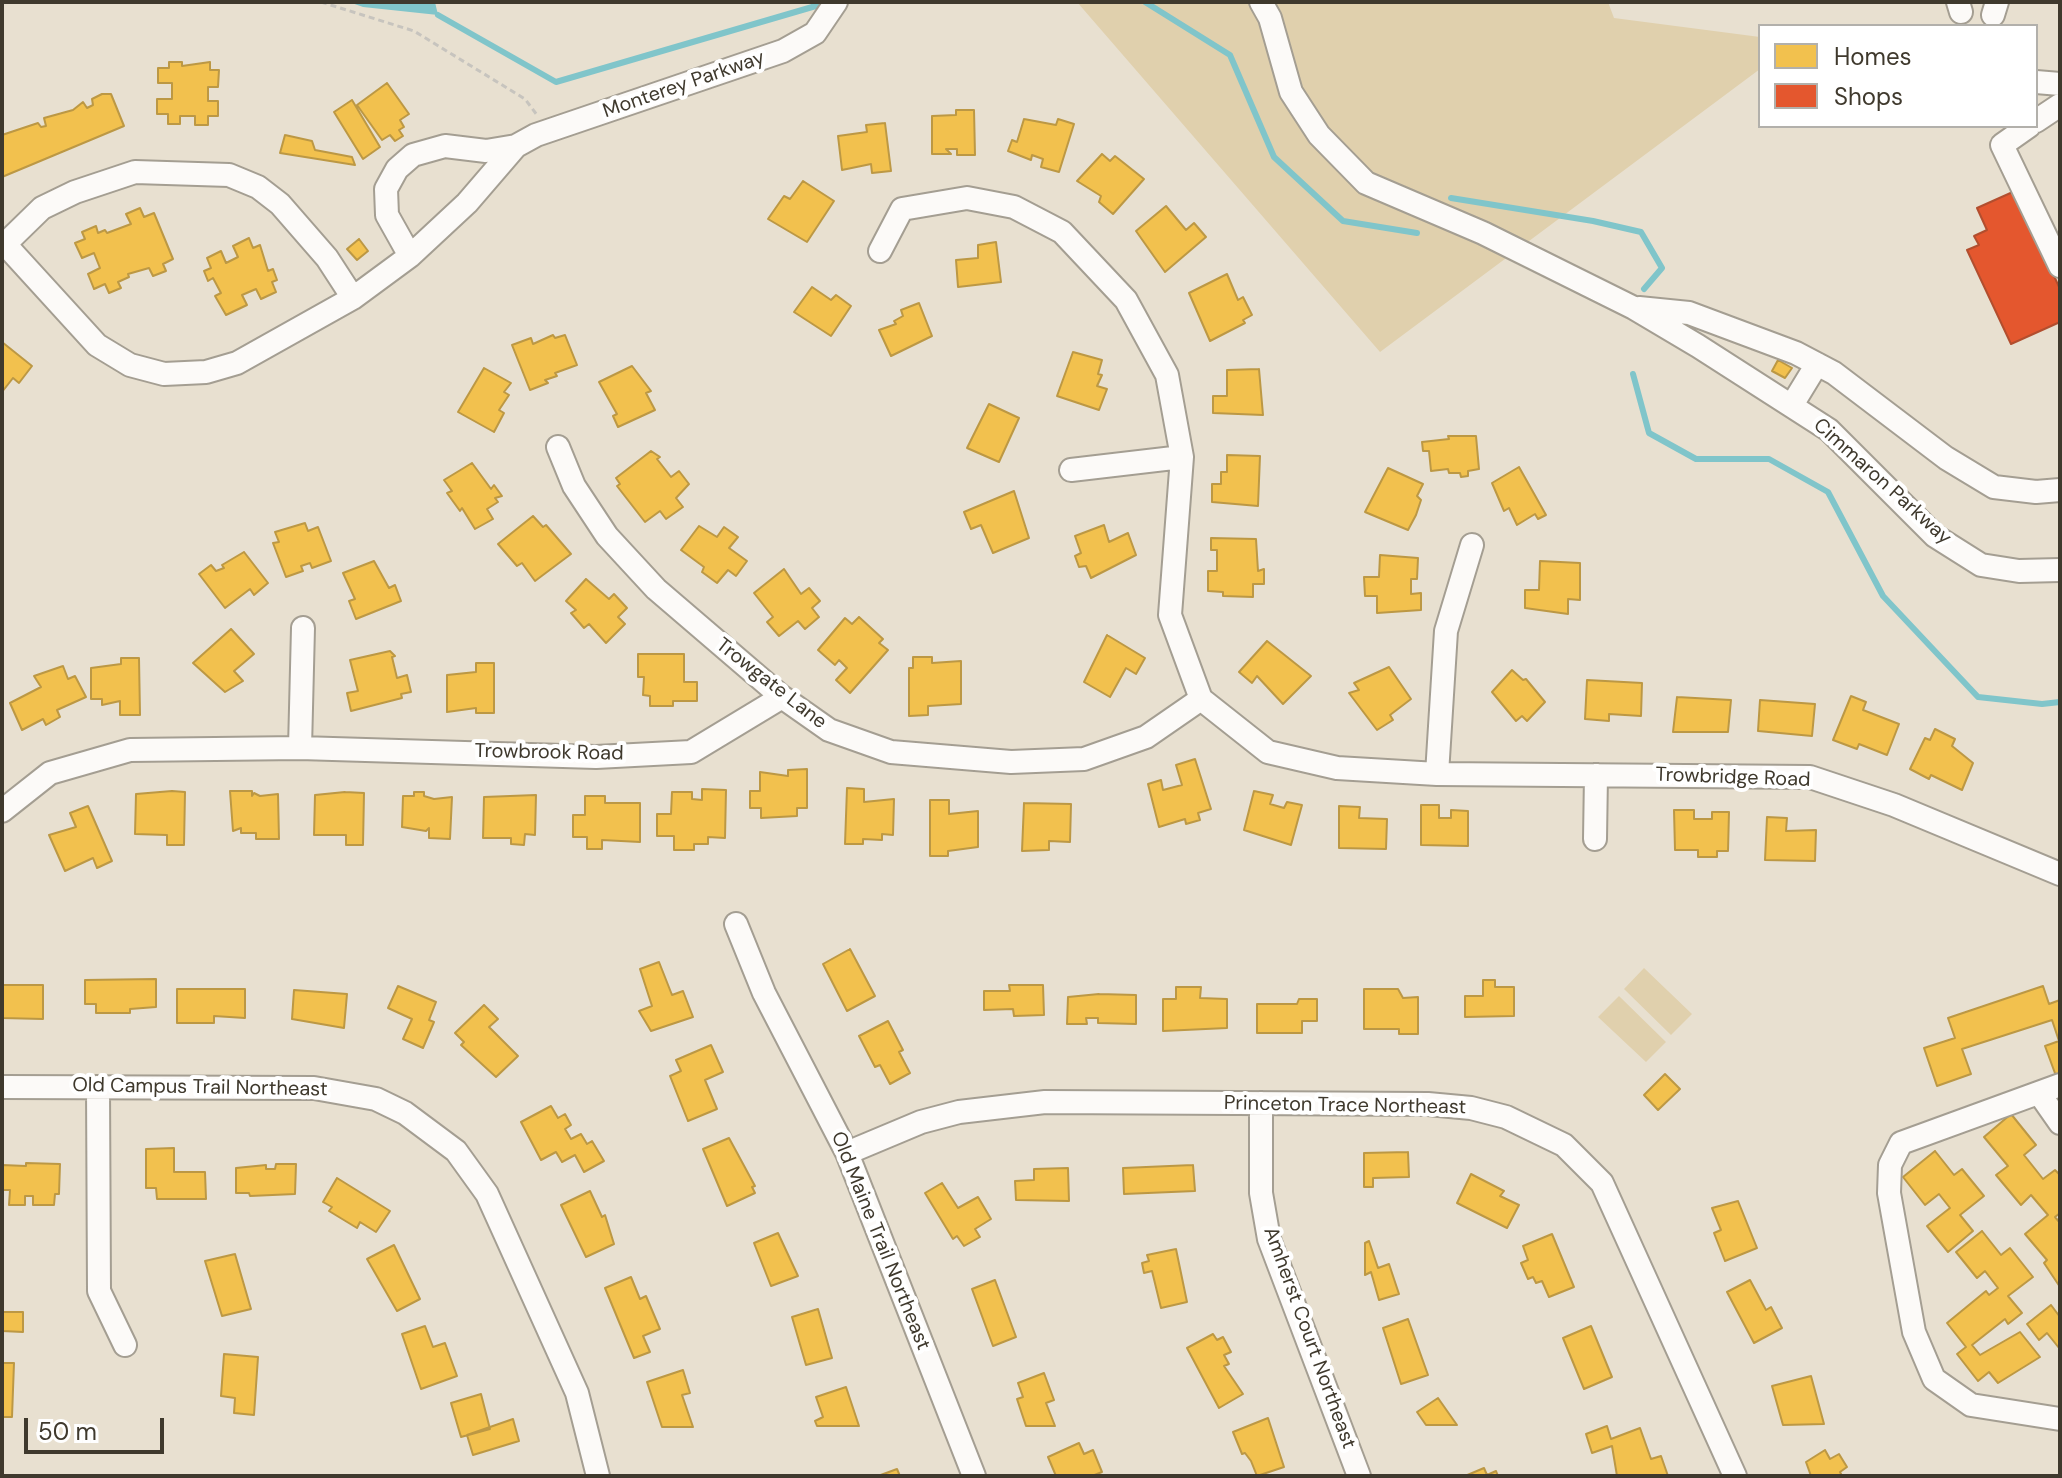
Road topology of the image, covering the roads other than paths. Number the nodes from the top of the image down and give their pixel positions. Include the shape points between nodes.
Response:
1 (1261, 2) edge
2 (830, 11) edge
3 (2038, 82) edge
4 (2060, 84) edge
5 (2060, 105) edge
6 (2038, 120) edge
7 (2026, 128) edge
8 (516, 146) junction
9 (3, 244) edge
10 (880, 251) dead end
11 (410, 256) junction
12 (2060, 266) edge
13 (353, 298) junction
14 (1634, 308) junction
15 (1817, 364) junction
16 (1792, 405) junction
17 (558, 447) dead end
18 (1182, 457) junction
19 (1071, 470) dead end
20 (2060, 490) edge
21 (1472, 545) dead end
22 (2060, 570) edge
23 (303, 628) dead end
24 (782, 697) junction
25 (1201, 699) junction
26 (300, 748) junction
27 (1437, 774) junction
28 (1596, 775) junction
29 (2, 811) edge
30 (1595, 839) dead end
31 (2060, 874) edge
32 (736, 924) dead end
33 (2, 1087) edge
34 (98, 1087) junction
35 (2049, 1089) edge
36 (1261, 1103) junction
37 (2060, 1123) edge
38 (847, 1153) junction
39 (125, 1345) dead end
40 (2060, 1419) edge
41 (598, 1476) edge
42 (974, 1476) edge
43 (1359, 1476) edge
44 (1735, 1476) edge

1 - 14 street, Cimmaron Parkway via 1291,92 1319,135 1366,183 1483,233
2 - 8 street, Monterey Parkway via 815,33 783,51
3 - 4 street
5 - 6 street
7 - 12 street via 2002,145
8 - 11 street, Monterey Parkway via 467,203
8 - 11 street, Monterey Parkway via 486,151 445,146 413,155 397,169 386,189 387,215
9 - 13 street, Monterey Parkway via 97,345 130,365 164,374 206,372 237,363
9 - 13 street, Monterey Parkway via 42,208 135,172 229,175 280,204
10 - 18 street via 902,209 967,198 1014,207 1062,232 1126,300 1167,375
11 - 13 street, Monterey Parkway
14 - 15 street, Cimmaron Parkway via 1689,313
14 - 16 street, Cimmaron Parkway
15 - 16 street
15 - 20 street, Cimmaron Parkway via 1994,487
16 - 22 street, Cimmaron Parkway via 1829,430 1935,536 1981,565
17 - 24 street, Trowgate Lane via 574,486 607,536 656,589
18 - 19 street
18 - 25 street via 1170,615
21 - 27 street via 1446,631
23 - 26 street
24 - 25 street, Trowgate Lane via 829,730 891,752 1011,762 1084,759 1146,737
24 - 26 street, Trowbrook Road via 691,752 596,757
25 - 27 street, Trowbridge Road via 1268,752 1337,768
26 - 29 street, Trowbrook Road via 130,750 50,773
27 - 28 street, Trowbridge Road
28 - 30 street
28 - 31 street, Trowbridge Road via 1810,777 1894,805
32 - 38 street, Old Maine Trail Northeast via 764,993
33 - 34 street, Old Campus Trail Northeast
34 - 39 street via 99,1291
34 - 41 street, Old Campus Trail Northeast via 346,1091 396,1108 432,1130 456,1151 487,1194 577,1393
35 - 37 street
35 - 40 street via 1901,1143 1890,1165 1889,1193 1914,1332 1934,1379 1971,1405
36 - 38 street, Princeton Trace Northeast via 1000,1105 921,1122
36 - 43 street, Amherst Court Northeast via 1261,1193 1269,1239
36 - 44 street, Princeton Trace Northeast via 1471,1108 1517,1121 1564,1145 1615,1205
38 - 42 street, Old Maine Trail Northeast

